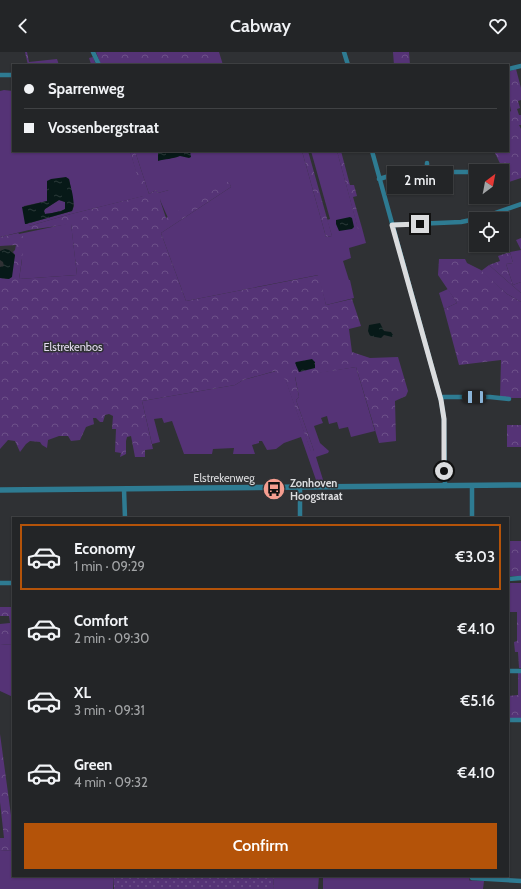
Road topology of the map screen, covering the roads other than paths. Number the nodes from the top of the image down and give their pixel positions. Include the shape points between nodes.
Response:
1 (93, 52) edge
2 (344, 52) edge
3 (99, 64) edge
4 (348, 64) edge
5 (521, 66) edge
6 (509, 69) edge
7 (12, 74) edge
8 (0, 76) edge
9 (372, 152) edge
10 (427, 163) dead end
11 (427, 172) junction
12 (469, 172) edge
13 (379, 179) junction
14 (521, 204) edge
15 (498, 212) edge
16 (469, 220) edge
17 (392, 225) junction
18 (440, 397) junction
19 (509, 399) dead end
20 (521, 485) edge
21 (445, 486) junction
22 (472, 486) junction
23 (300, 487) junction
24 (124, 489) junction
25 (0, 490) edge
26 (125, 517) edge
27 (300, 517) edge
28 (472, 517) edge
29 (521, 578) edge
30 (509, 579) edge
31 (0, 583) edge
32 (12, 583) edge
33 (509, 671) edge
34 (521, 671) edge
35 (509, 720) edge
36 (521, 720) edge
37 (472, 877) edge
38 (521, 881) edge

1 - 3 street
2 - 4 street
5 - 6 street
7 - 8 street
9 - 13 street
10 - 11 street
11 - 12 street
11 - 13 street via 403,172
13 - 17 street
14 - 15 street
16 - 17 street
17 - 18 street
18 - 19 street
18 - 21 street via 444,419
20 - 22 street, Elstrekenweg
21 - 22 street, Elstrekenweg
21 - 23 street, Elstrekenweg
22 - 28 street
23 - 24 street, Elstrekenweg
23 - 27 street
24 - 25 street, Elstrekenweg
24 - 26 street
29 - 30 street
31 - 32 street
33 - 34 street
35 - 36 street
37 - 38 street

